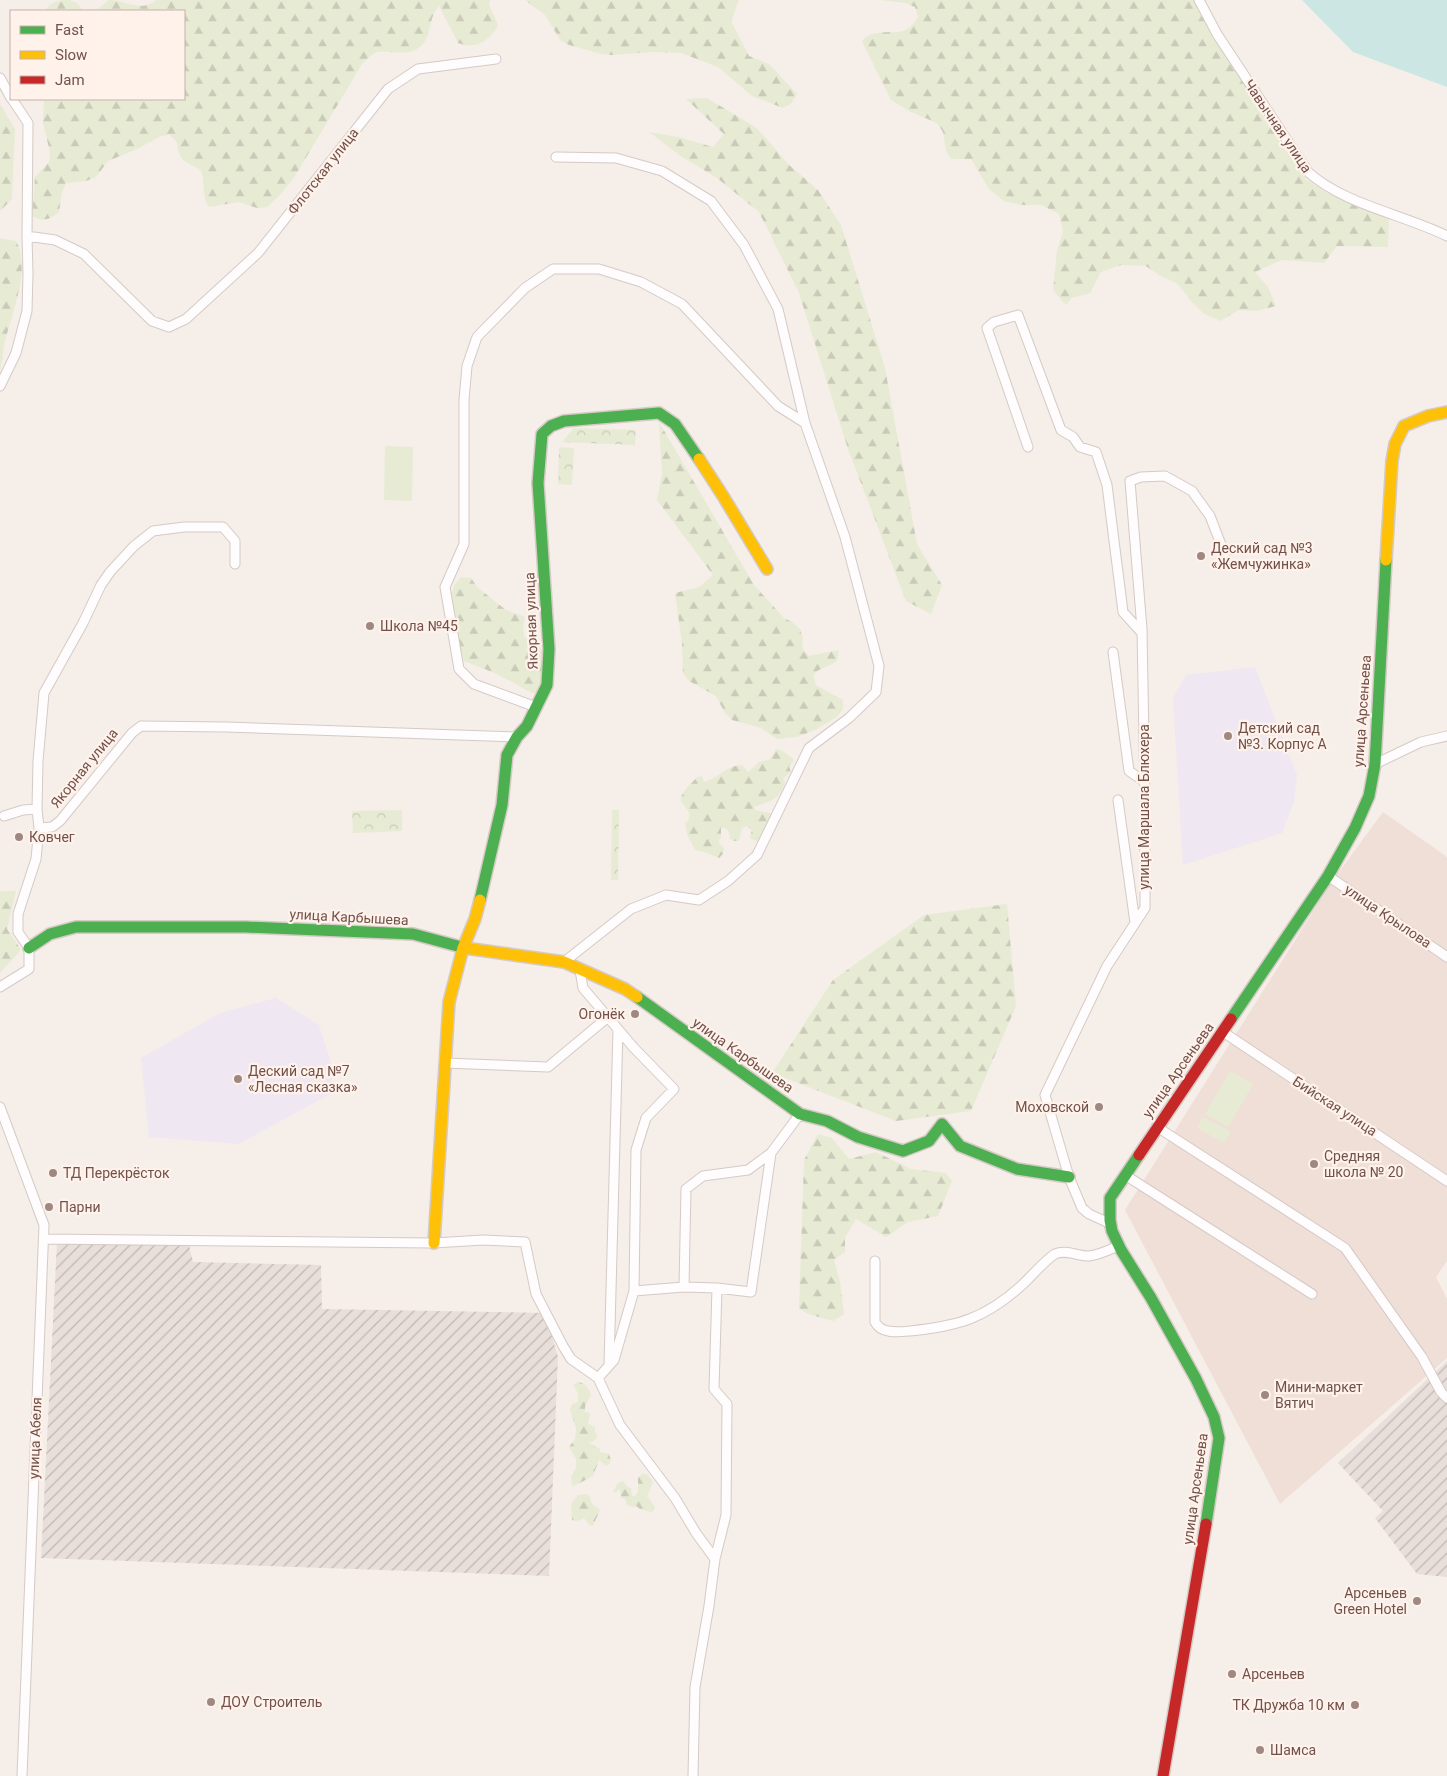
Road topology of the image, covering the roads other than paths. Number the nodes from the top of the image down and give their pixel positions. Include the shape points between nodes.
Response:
1 (1199, 0) edge
2 (496, 59) dead end
3 (0, 78) edge
4 (10, 95) edge
5 (13, 100) edge
6 (556, 157) dead end
7 (27, 236) junction
8 (1447, 236) edge
9 (0, 386) edge
10 (1447, 412) edge
11 (805, 423) junction
12 (1028, 447) dead end
13 (1224, 555) dead end
14 (235, 564) dead end
15 (767, 569) dead end
16 (1142, 633) junction
17 (1114, 652) dead end
18 (536, 707) junction
19 (1447, 736) edge
20 (517, 738) junction
21 (1375, 764) junction
22 (1145, 782) junction
23 (1118, 800) dead end
24 (37, 809) junction
25 (4, 816) dead end
26 (39, 828) junction
27 (1328, 876) junction
28 (1135, 923) junction
29 (29, 948) junction
30 (463, 948) junction
31 (1447, 957) edge
32 (564, 962) junction
33 (580, 970) junction
34 (0, 987) edge
35 (608, 1017) junction
36 (618, 1028) junction
37 (1223, 1032) junction
38 (445, 1063) junction
39 (0, 1107) edge
40 (800, 1114) junction
41 (1158, 1127) junction
42 (771, 1153) junction
43 (1125, 1175) junction
44 (1069, 1177) junction
45 (1447, 1181) edge
46 (1109, 1223) junction
47 (44, 1238) junction
48 (434, 1243) junction
49 (1118, 1246) junction
50 (875, 1262) dead end
51 (684, 1287) junction
52 (717, 1288) junction
53 (634, 1291) junction
54 (1312, 1294) dead end
55 (609, 1365) junction
56 (598, 1378) junction
57 (1447, 1398) edge
58 (715, 1559) junction
59 (22, 1776) edge
60 (693, 1776) edge
61 (1163, 1776) edge

1 - 8 street, Чавычная улица via 1217,34 1308,172 1355,200
2 - 7 street, Флотская улица via 418,69 388,89 258,253 186,319 169,327 152,321 84,254 55,240
3 - 4 street
5 - 7 street via 28,123
6 - 11 street via 616,158 662,170 711,201 744,245 778,309
7 - 9 street via 27,311 16,353
10 - 21 street, улица Арсеньева via 1404,426 1395,444
11 - 18 street via 778,406 682,304 641,282 599,268 553,269 525,288 476,337 464,400 464,544 445,587 459,669 474,684
11 - 32 street via 845,537 880,666 876,692 849,718 809,748 757,855 728,881 699,900 666,895 630,909
12 - 16 street via 987,328 994,322 1018,315 1061,430 1073,437 1080,447 1096,452 1107,485 1123,612
13 - 16 street, улица Маршала Блюхера via 1210,516 1192,491 1164,476 1130,481
14 - 24 street, Якорная улица via 235,541 223,527 184,527 153,531 110,572 44,693
15 - 18 street, Якорная улица via 675,424 659,413 564,421 551,426 542,434 538,483 549,649 547,685
16 - 22 street, улица Маршала Блюхера
17 - 22 street via 1129,771
18 - 20 street, Якорная улица
19 - 21 street via 1421,742
20 - 26 street, Якорная улица via 141,726 60,822 52,827
20 - 30 street via 507,755 502,805 475,919
21 - 27 street, улица Арсеньева via 1369,796
22 - 28 street, улица Маршала Блюхера via 1145,908
23 - 28 street
24 - 25 street
24 - 26 street, Якорная улица
26 - 29 street, Якорная улица via 36,859 18,914 18,932
27 - 31 street, улица Крылова
27 - 37 street, улица Арсеньева
28 - 44 street, улица Маршала Блюхера via 1107,966 1045,1095
29 - 30 street, улица Карбышева via 50,934 76,926 246,927 413,934
29 - 34 street via 29,969
30 - 32 street, улица Карбышева
30 - 38 street via 449,1002
32 - 33 street, улица Карбышева
33 - 35 street via 583,988
33 - 40 street, улица Карбышева via 625,989
35 - 36 street
35 - 38 street via 548,1067
36 - 53 street via 674,1089 646,1118 636,1150
36 - 55 street
37 - 41 street, улица Арсеньева
37 - 45 street, Бийская улица
38 - 48 street
39 - 47 street, улица Абеля via 44,1225
40 - 42 street
40 - 44 street via 827,1121 858,1137 903,1151 929,1140 942,1124 960,1146 1016,1169
41 - 43 street, улица Арсеньева
41 - 57 street via 1345,1248
42 - 51 street via 748,1170 703,1176 686,1189
42 - 52 street via 751,1292
43 - 46 street, улица Арсеньева via 1110,1198
43 - 54 street
44 - 46 street, улица Маршала Блюхера via 1082,1208
46 - 49 street, улица Арсеньева
47 - 48 street
47 - 59 street, улица Абеля
48 - 56 street via 525,1242 541,1305 571,1359
49 - 50 street via 1089,1256 1066,1252 1057,1254 1008,1298 968,1321 902,1331 883,1330 875,1322
49 - 61 street, улица Арсеньева via 1200,1385 1219,1438
51 - 52 street
51 - 53 street
52 - 58 street via 714,1389 727,1404 726,1516
53 - 55 street via 614,1360
55 - 56 street
56 - 58 street via 620,1425
58 - 60 street via 694,1695

